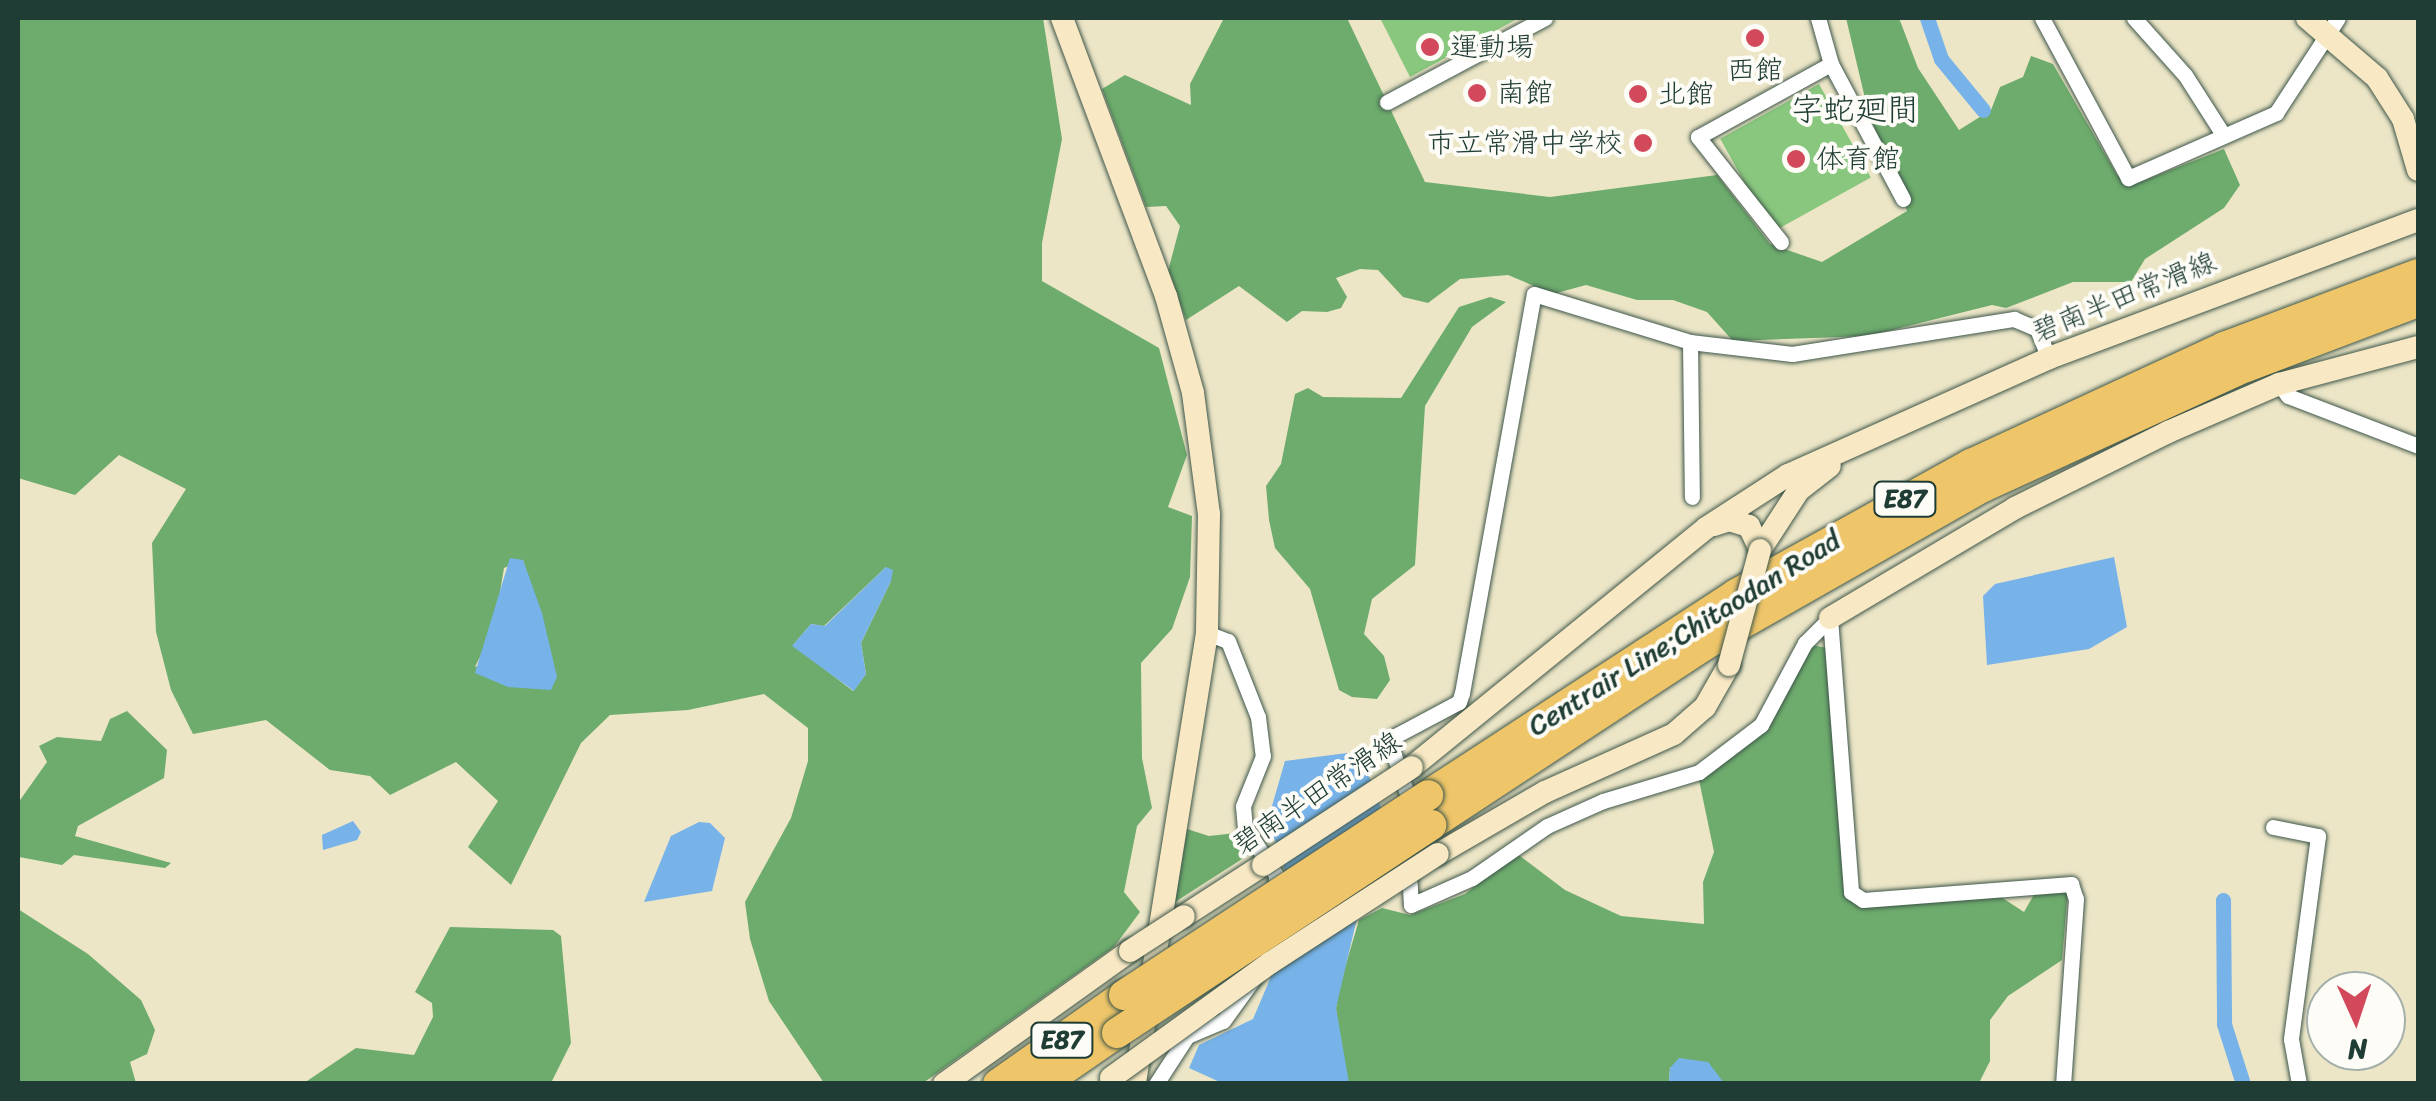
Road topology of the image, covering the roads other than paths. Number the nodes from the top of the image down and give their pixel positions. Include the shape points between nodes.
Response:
1 (1062, 18) edge
2 (1545, 18) edge
3 (1818, 18) edge
4 (2042, 18) edge
5 (2134, 18) edge
6 (2306, 18) edge
7 (2332, 24) edge
8 (1830, 64) junction
9 (1387, 102) dead end
10 (2224, 136) junction
11 (2418, 170) edge
12 (1903, 198) dead end
13 (2418, 220) edge
14 (1781, 242) dead end
15 (2418, 274) edge
16 (2418, 302) edge
17 (1690, 342) junction
18 (2418, 347) edge
19 (2049, 358) junction
20 (2279, 384) junction
21 (1856, 445) junction
22 (2418, 446) edge
23 (1692, 498) dead end
24 (1706, 528) junction
25 (1760, 550) junction
26 (1830, 618) junction
27 (1206, 632) junction
28 (1432, 825) junction
29 (2273, 827) dead end
30 (1108, 1081) edge
31 (944, 1084) edge
32 (998, 1084) edge
33 (1043, 1084) edge
34 (1135, 1084) edge
35 (1156, 1084) edge
36 (2063, 1084) edge
37 (2300, 1084) edge

1 - 27 main road via 1166,296 1193,393 1209,514
2 - 9 street
3 - 8 street
4 - 10 street via 2128,178
5 - 10 street via 2185,76
6 - 7 main road
7 - 10 street via 2276,113
7 - 11 main road via 2403,119
8 - 12 street
8 - 14 street via 1698,138
13 - 19 main road, 碧南半田常滑線
15 - 28 highway, Centrair Line;Chitaodan Road / E87 via 2224,347 1954,473 1736,594
16 - 28 highway, Centrair Line;Chitaodan Road / E87 via 2236,371 1983,487 1702,646
17 - 19 street via 1792,354 2014,319 2037,329
17 - 23 street
17 - 26 street via 1550,297 1534,294 1529,302 1462,694 1395,736 1392,746 1412,801 1410,906 1472,878 1547,826 1603,800 1699,772 1729,754 1762,724 1806,644
18 - 20 main road
19 - 21 main road, 碧南半田常滑線
20 - 22 street via 2288,396
20 - 26 main road via 2015,508
21 - 24 main road, 碧南半田常滑線 via 1788,476
21 - 25 main road, 碧南半田常滑線 via 1800,490
24 - 25 main road via 1740,521
24 - 31 main road, 碧南半田常滑線, bridge via 1412,767 1130,951
25 - 28 main road, 碧南半田常滑線, bridge via 1729,665 1705,708 1674,734 1545,792
26 - 36 street via 1851,892 1863,900 2071,884 2076,900
27 - 34 main road
27 - 35 street via 1228,641 1258,717 1263,756 1243,806 1245,827 1278,886 1246,996 1223,1021 1187,1036
28 - 30 main road, 碧南半田常滑線, bridge
28 - 32 highway, Centrair Line;Chitaodan Road / E87, bridge via 1124,995
28 - 33 highway, Centrair Line;Chitaodan Road / E87, bridge
29 - 37 street via 2318,836 2290,1052

